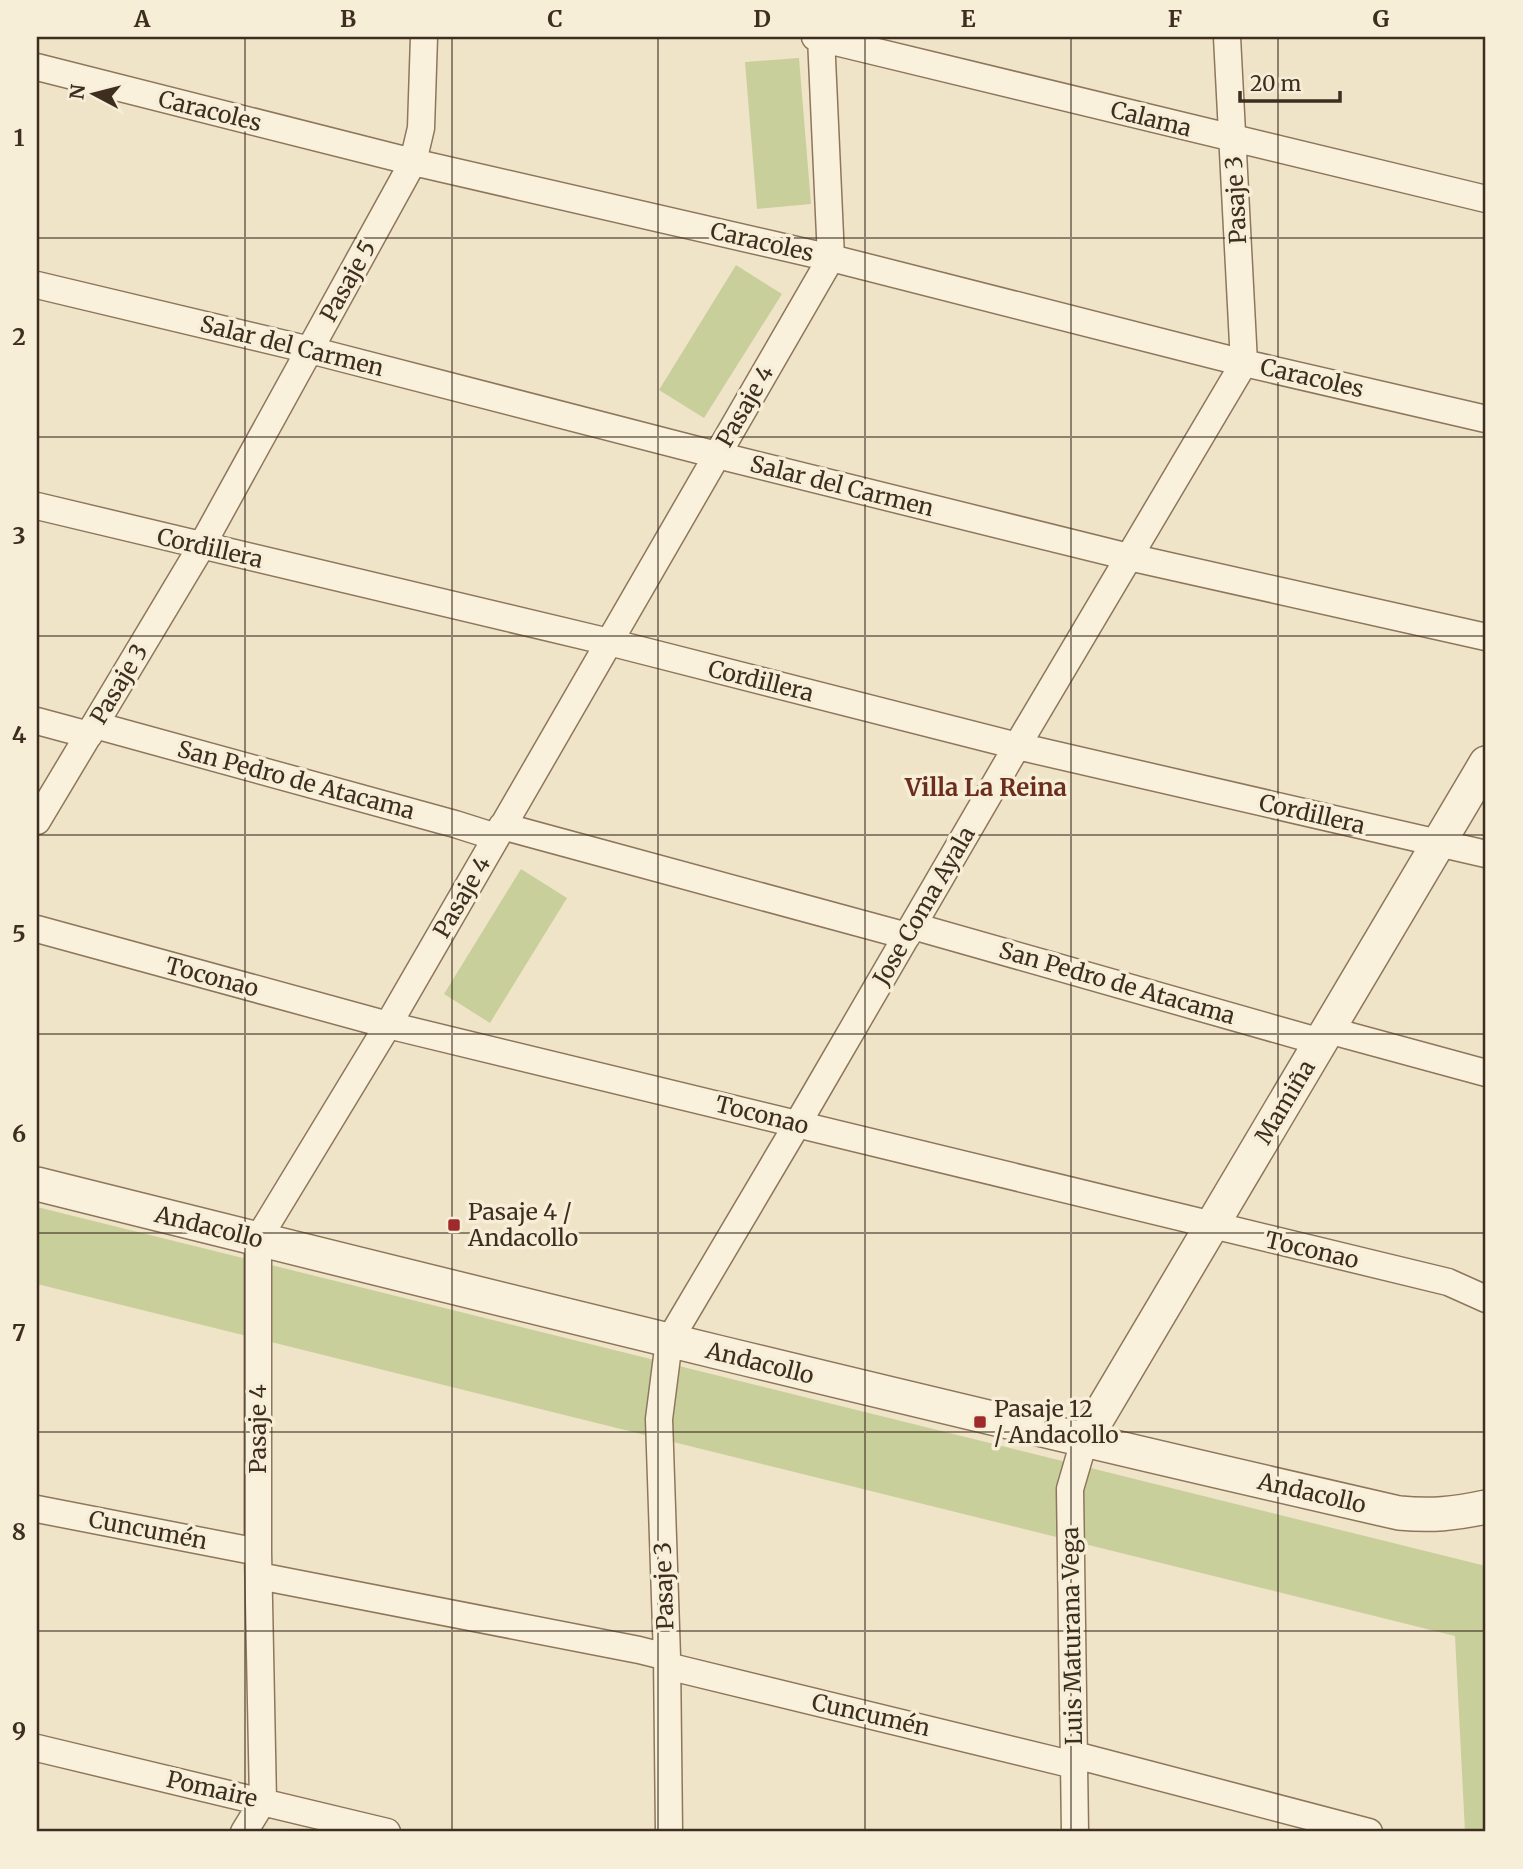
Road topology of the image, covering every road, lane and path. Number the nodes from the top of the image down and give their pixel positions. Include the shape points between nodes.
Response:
1 (424, 37) edge
2 (819, 37) edge
3 (1227, 37) edge
4 (37, 67) edge
5 (1233, 139) junction
6 (413, 162) junction
7 (1486, 200) edge
8 (831, 258) junction
9 (37, 285) edge
10 (310, 349) junction
11 (1244, 363) junction
12 (1486, 419) edge
13 (717, 455) junction
14 (37, 506) edge
15 (201, 547) junction
16 (1129, 556) junction
17 (1486, 637) edge
18 (609, 642) junction
19 (37, 721) edge
20 (92, 730) junction
21 (1017, 746) junction
22 (1486, 763) edge
23 (37, 821) edge
24 (499, 831) junction
25 (1439, 843) junction
26 (1486, 855) edge
27 (37, 929) edge
28 (910, 931) junction
29 (388, 1025) junction
30 (1324, 1036) junction
31 (1486, 1073) edge
32 (798, 1123) junction
33 (37, 1184) edge
34 (1212, 1226) junction
35 (258, 1240) junction
36 (1486, 1299) edge
37 (669, 1341) junction
38 (1084, 1441) junction
39 (1486, 1507) edge
40 (37, 1508) edge
41 (259, 1564) junction
42 (667, 1662) junction
43 (37, 1748) edge
44 (1074, 1760) junction
45 (263, 1801) junction
46 (244, 1832) edge
47 (387, 1832) edge
48 (669, 1832) edge
49 (1075, 1832) edge
50 (1369, 1832) edge

1 - 6 street, Pasaje 5 via 421,128
2 - 5 street, Calama
2 - 8 street
3 - 5 street, Pasaje 3
4 - 6 street, Caracoles
5 - 7 street, Calama
5 - 11 street, Pasaje 3
6 - 8 street, Caracoles
6 - 10 street, Pasaje 5
8 - 11 street, Caracoles
8 - 13 street, Pasaje 4
9 - 10 street, Salar del Carmen
10 - 13 street, Salar del Carmen
10 - 15 street, Pasaje 5
11 - 12 street, Caracoles
11 - 16 street, Jose Coma Ayala
13 - 16 street, Salar del Carmen
13 - 18 street, Pasaje 4
14 - 15 street, Cordillera
15 - 18 street, Cordillera
15 - 20 street, Pasaje 3
16 - 17 street, Salar del Carmen
16 - 21 street, Jose Coma Ayala
18 - 21 street, Cordillera
18 - 24 street, Pasaje 4
19 - 20 street, San Pedro de Atacama
20 - 23 street, Pasaje 3
20 - 24 street, San Pedro de Atacama
21 - 25 street, Cordillera
21 - 28 street, Jose Coma Ayala
22 - 25 street, Mamiña
24 - 28 street, San Pedro de Atacama
24 - 29 street, Pasaje 4
25 - 26 street, Cordillera
25 - 30 street, Mamiña
27 - 29 street, Toconao
28 - 30 street, San Pedro de Atacama
28 - 32 street, Jose Coma Ayala
29 - 32 street, Toconao
29 - 35 street, Pasaje 4
30 - 31 street, San Pedro de Atacama
30 - 34 street, Mamiña
32 - 34 street, Toconao
32 - 37 street, Jose Coma Ayala
33 - 35 street, Andacollo
34 - 36 street, Toconao via 1448,1282
34 - 38 street, Mamiña
35 - 37 street, Andacollo
35 - 41 street, Pasaje 4
37 - 38 street, Andacollo
37 - 42 street, Pasaje 3 via 659,1419
38 - 39 street, Andacollo via 1399,1513 1428,1516
38 - 44 street, Luis Maturana Vega via 1070,1489
40 - 41 street, Cuncumén
41 - 42 street, Cuncumén via 639,1650
41 - 45 street, Pasaje 4
42 - 44 street, Cuncumén
42 - 48 street, Pasaje 3
43 - 45 street, Pomaire
44 - 49 street, Luis Maturana Vega
44 - 50 street, Cuncumén
45 - 46 street
45 - 47 street, Pomaire

